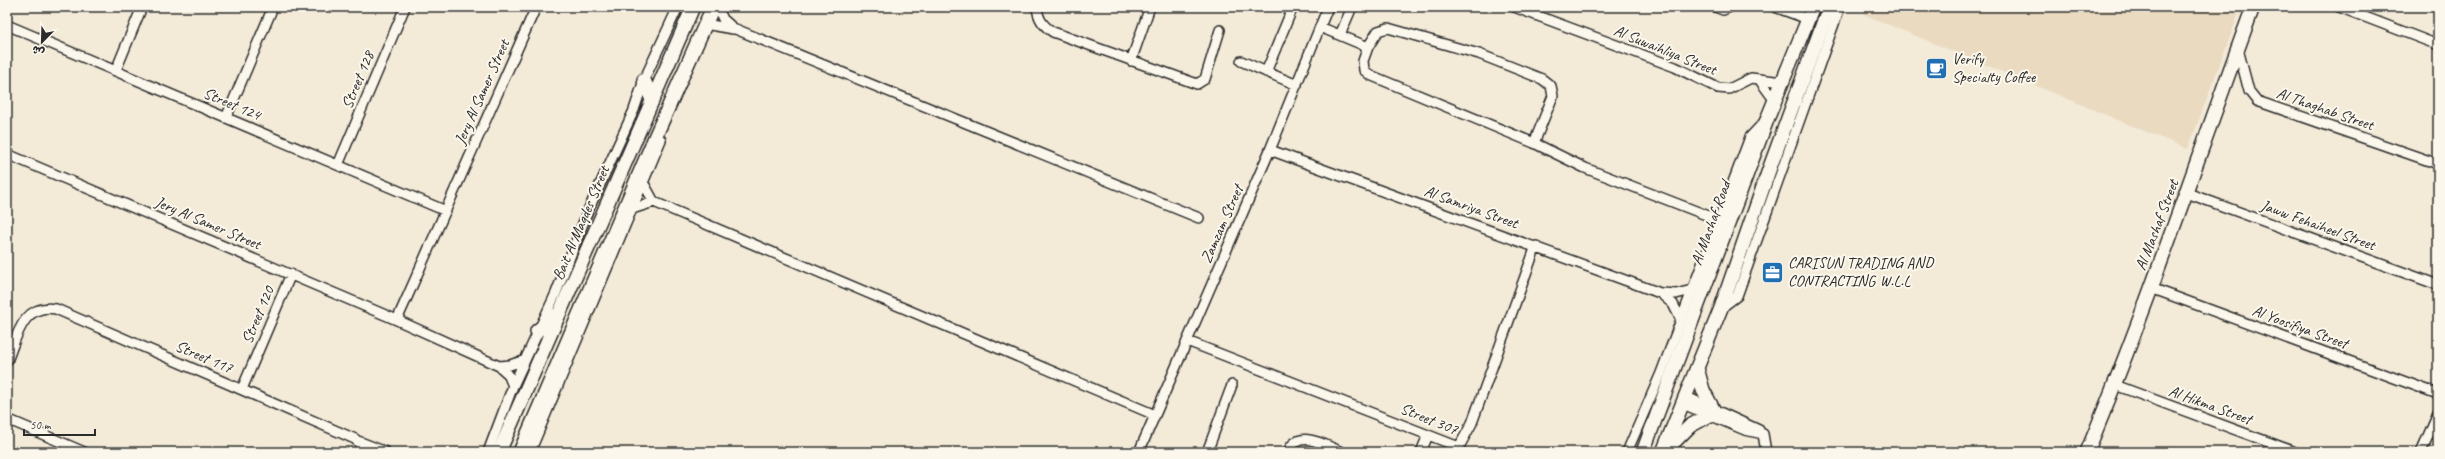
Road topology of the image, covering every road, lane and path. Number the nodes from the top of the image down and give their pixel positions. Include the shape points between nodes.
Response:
1 (142, 7) edge
2 (272, 7) edge
3 (405, 7) edge
4 (536, 7) edge
5 (678, 7) edge
6 (693, 7) edge
7 (703, 7) edge
8 (713, 7) edge
9 (717, 7) edge
10 (1037, 7) edge
11 (1150, 7) edge
12 (1293, 7) edge
13 (1328, 7) edge
14 (1352, 7) edge
15 (1514, 7) edge
16 (1715, 7) edge
17 (1730, 7) edge
18 (1775, 7) edge
19 (1829, 7) edge
20 (1840, 7) edge
21 (2253, 7) edge
22 (2339, 7) edge
23 (1810, 13) edge
24 (705, 24) junction
25 (7, 25) edge
26 (1320, 27) junction
27 (739, 30) junction
28 (1220, 30) dead end
29 (1340, 35) junction
30 (2438, 45) edge
31 (1368, 47) junction
32 (2238, 48) junction
33 (1131, 61) junction
34 (1241, 61) dead end
35 (116, 70) junction
36 (1266, 72) junction
37 (1759, 79) junction
38 (644, 80) junction
39 (1782, 82) junction
40 (1296, 85) junction
41 (675, 91) junction
42 (652, 100) junction
43 (1775, 101) junction
44 (226, 118) junction
45 (1768, 118) junction
46 (1534, 143) junction
47 (1270, 150) junction
48 (7, 154) edge
49 (2438, 164) edge
50 (338, 165) junction
51 (643, 182) junction
52 (2187, 194) junction
53 (654, 202) junction
54 (632, 209) junction
55 (446, 211) junction
56 (1199, 218) dead end
57 (1719, 220) junction
58 (613, 244) junction
59 (1536, 246) junction
60 (292, 274) junction
61 (2438, 285) edge
62 (2151, 288) junction
63 (1692, 290) junction
64 (1660, 293) junction
65 (1721, 308) junction
66 (562, 309) junction
67 (398, 320) junction
68 (1681, 320) junction
69 (537, 331) junction
70 (1187, 341) junction
71 (525, 360) junction
72 (7, 361) edge
73 (499, 366) junction
74 (1697, 368) junction
75 (1232, 385) dead end
76 (2115, 385) junction
77 (513, 386) junction
78 (242, 390) junction
79 (2438, 394) edge
80 (1685, 401) junction
81 (1712, 412) junction
82 (2438, 413) edge
83 (1155, 415) junction
84 (7, 419) edge
85 (1428, 435) junction
86 (358, 441) junction
87 (1462, 450) edge
88 (362, 451) edge
89 (84, 452) edge
90 (386, 452) edge
91 (488, 452) edge
92 (499, 452) edge
93 (520, 452) edge
94 (530, 452) edge
95 (1139, 452) edge
96 (1207, 452) edge
97 (1288, 452) edge
98 (1342, 452) edge
99 (1421, 452) edge
100 (1627, 452) edge
101 (1643, 452) edge
102 (1663, 452) edge
103 (1766, 452) edge
104 (2087, 452) edge
105 (2295, 452) edge
106 (2421, 452) edge

1 - 35 street
2 - 44 street
3 - 50 street, Street 128
4 - 55 street, Jery Al Samer Street
5 - 38 street, Bait Al Maqdes Street
6 - 42 street, Bait Al Maqdes Street
7 - 24 street via 701,14
8 - 24 street
9 - 27 street via 728,24
10 - 33 street via 1038,18 1044,27
11 - 33 street
12 - 36 street
13 - 26 street, Zamzam Street
14 - 29 street
15 - 37 street, Al Suwaihliya Street via 1675,67 1718,88 1729,89 1748,79
16 - 17 street via 1723,10
18 - 23 street
19 - 65 street via 1768,170
20 - 65 street via 1737,296
21 - 32 street, Al Mashaf Street
22 - 30 street
23 - 39 street, Al Mashaf Road
24 - 27 street
24 - 41 street
25 - 35 street, Street 124
26 - 29 street
26 - 40 street, Zamzam Street
27 - 56 street
28 - 33 street via 1205,79 1201,82 1192,82
29 - 31 street
31 - 46 street via 1363,61 1364,70 1370,74
31 - 46 street via 1378,31 1388,28 1479,54 1542,79 1551,86 1553,96
32 - 49 street, Al Thaghab Street via 2249,91 2257,101
32 - 52 street, Al Mashaf Street
34 - 36 street
35 - 44 street, Street 124
36 - 40 street
37 - 39 street, Al Suwaihliya Street
37 - 43 street
38 - 42 street
38 - 69 street, Bait Al Maqdes Street via 556,293
39 - 43 street, Al Mashaf Road
40 - 47 street, Zamzam Street
41 - 51 street via 673,111
41 - 58 street
42 - 66 street, Bait Al Maqdes Street
43 - 45 street, Al Mashaf Road
44 - 50 street, Street 124
45 - 57 street via 1750,137
45 - 101 street, Al Mashaf Road
46 - 57 street via 1585,168
47 - 59 street, Al Samriya Street
47 - 70 street, Zamzam Street
48 - 60 street, Jery Al Samer Street
50 - 55 street, Street 124
51 - 53 street
51 - 54 street
52 - 61 street, Jaww Fehaiheel Street
52 - 62 street, Al Mashaf Street
53 - 54 street
53 - 83 street
54 - 58 street
55 - 67 street, Jery Al Samer Street
57 - 63 street
58 - 93 street
58 - 94 street
59 - 64 street, Al Samriya Street
59 - 87 street, Street 307
60 - 67 street, Jery Al Samer Street
60 - 78 street, Street 120
62 - 76 street, Al Mashaf Street
62 - 79 street, Al Yoosifiya Street
63 - 64 street, Al Samriya Street via 1676,294
63 - 68 street
64 - 68 street, Al Samriya Street via 1673,304
65 - 74 street
66 - 69 street
66 - 92 street, Bait Al Maqdes Street
67 - 73 street, Jery Al Samer Street
68 - 100 street via 1662,373
69 - 71 street, Bait Al Maqdes Street
70 - 83 street, Zamzam Street
70 - 85 street, Street 307
71 - 73 street
71 - 77 street, Bait Al Maqdes Street
72 - 78 street, Street 117 via 25,320 36,310 56,309
73 - 77 street, Jery Al Samer Street via 508,374
74 - 80 street
74 - 81 street
75 - 96 street
76 - 104 street, Al Mashaf Street
76 - 105 street, Al Hikma Street
77 - 91 street, Bait Al Maqdes Street
78 - 86 street, Street 117
80 - 81 street
80 - 102 street
81 - 102 street via 1690,426
81 - 103 street via 1763,434
82 - 106 street
83 - 95 street, Zamzam Street
84 - 89 street
85 - 87 street, Street 307
85 - 99 street
86 - 88 street
86 - 90 street, Street 117
97 - 98 street via 1294,442 1304,439

